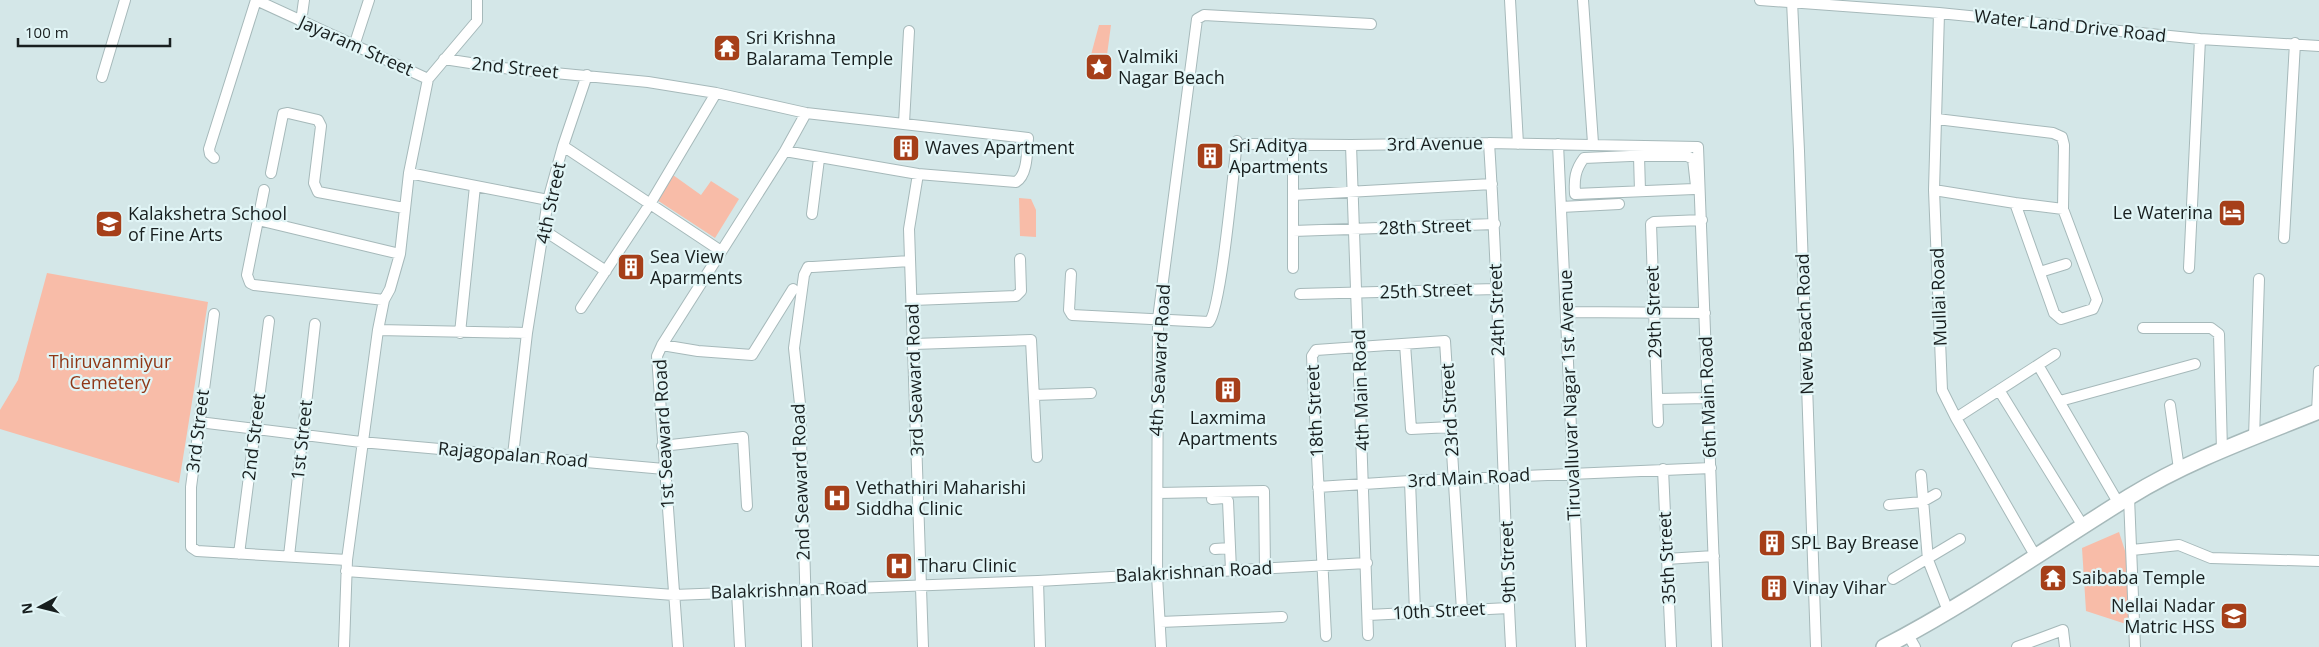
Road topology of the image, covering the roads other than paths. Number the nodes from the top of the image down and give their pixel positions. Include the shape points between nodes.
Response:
1 (126, 0) edge
2 (256, 0) edge
3 (304, 0) edge
4 (369, 0) edge
5 (477, 0) edge
6 (1510, 0) edge
7 (1583, 0) edge
8 (1760, 0) edge
9 (1792, 2) junction
10 (1939, 13) junction
11 (301, 22) junction
12 (1371, 24) dead end
13 (909, 31) dead end
14 (2200, 39) junction
15 (2295, 43) junction
16 (354, 46) junction
17 (2319, 46) edge
18 (444, 59) junction
19 (587, 75) junction
20 (102, 76) dead end
21 (428, 79) junction
22 (716, 93) junction
23 (806, 113) junction
24 (1936, 119) junction
25 (904, 123) junction
26 (1489, 143) junction
27 (1590, 143) junction
28 (1293, 144) junction
29 (1518, 144) junction
30 (1558, 144) junction
31 (1351, 145) junction
32 (1625, 145) junction
33 (563, 146) junction
34 (785, 151) junction
35 (1634, 156) junction
36 (214, 158) dead end
37 (1588, 158) junction
38 (819, 159) junction
39 (271, 173) dead end
40 (409, 173) junction
41 (918, 174) junction
42 (1492, 184) junction
43 (475, 186) junction
44 (264, 190) dead end
45 (1934, 190) junction
46 (1640, 191) junction
47 (1353, 192) junction
48 (1293, 195) junction
49 (548, 200) junction
50 (2015, 203) junction
51 (650, 204) junction
52 (1619, 204) dead end
53 (1561, 207) junction
54 (404, 208) junction
55 (2063, 209) junction
56 (812, 214) dead end
57 (258, 220) junction
58 (1702, 220) junction
59 (1495, 224) junction
60 (1355, 230) junction
61 (1293, 231) junction
62 (551, 235) dead end
63 (2284, 238) dead end
64 (721, 251) junction
65 (400, 254) junction
66 (1020, 259) dead end
67 (910, 261) junction
68 (2066, 264) dead end
69 (1294, 268) dead end
70 (2189, 268) dead end
71 (606, 271) junction
72 (2040, 272) junction
73 (1071, 274) dead end
74 (2259, 279) dead end
75 (793, 289) dead end
76 (1496, 289) junction
77 (1357, 293) junction
78 (1300, 294) dead end
79 (384, 300) junction
80 (913, 300) junction
81 (581, 308) dead end
82 (1567, 312) junction
83 (1705, 312) junction
84 (1654, 313) junction
85 (214, 314) dead end
86 (1158, 319) junction
87 (269, 321) dead end
88 (315, 324) dead end
89 (2143, 328) dead end
90 (378, 330) junction
91 (460, 333) junction
92 (527, 333) junction
93 (914, 344) junction
94 (1405, 344) junction
95 (662, 345) junction
96 (1359, 347) junction
97 (2055, 354) dead end
98 (2195, 364) dead end
99 (2038, 365) junction
100 (2319, 371) edge
101 (1999, 390) junction
102 (1090, 393) dead end
103 (1034, 395) junction
104 (1706, 398) junction
105 (1658, 399) junction
106 (2060, 401) junction
107 (2170, 405) dead end
108 (2318, 411) edge
109 (1956, 418) junction
110 (199, 422) junction
111 (1658, 422) dead end
112 (1451, 427) junction
113 (255, 430) junction
114 (303, 435) junction
115 (2254, 438) junction
116 (361, 442) junction
117 (662, 446) junction
118 (2222, 451) junction
119 (513, 455) junction
120 (1036, 457) dead end
121 (1711, 468) junction
122 (664, 469) junction
123 (1663, 469) junction
124 (2179, 470) junction
125 (1574, 473) junction
126 (1921, 475) dead end
127 (1505, 477) junction
128 (1454, 479) junction
129 (1410, 481) junction
130 (1364, 484) junction
131 (1318, 487) junction
132 (1936, 494) dead end
133 (1158, 497) junction
134 (2124, 500) junction
135 (1922, 502) junction
136 (1889, 505) dead end
137 (746, 506) dead end
138 (2083, 526) junction
139 (1960, 539) dead end
140 (1230, 548) junction
141 (1215, 549) dead end
142 (2132, 550) junction
143 (239, 554) junction
144 (289, 556) junction
145 (1714, 556) junction
146 (2036, 557) junction
147 (1666, 559) junction
148 (347, 560) junction
149 (1928, 560) junction
150 (2319, 561) edge
151 (1367, 563) junction
152 (1322, 566) junction
153 (1265, 569) junction
154 (1231, 570) junction
155 (346, 571) junction
156 (1157, 574) junction
157 (1893, 579) dead end
158 (1038, 581) junction
159 (920, 585) junction
160 (804, 590) junction
161 (738, 592) junction
162 (674, 595) junction
163 (1509, 608) junction
164 (1462, 610) junction
165 (1948, 611) junction
166 (1415, 612) junction
167 (1368, 615) junction
168 (1282, 618) dead end
169 (1160, 622) junction
170 (1368, 635) dead end
171 (1326, 636) dead end
172 (1911, 641) edge
173 (344, 647) edge
174 (678, 647) edge
175 (740, 647) edge
176 (807, 647) edge
177 (923, 647) edge
178 (1040, 647) edge
179 (1161, 647) edge
180 (1511, 647) edge
181 (1581, 647) edge
182 (1671, 647) edge
183 (1717, 647) edge
184 (1816, 647) edge
185 (1884, 647) edge
186 (2017, 647) edge
187 (2065, 647) edge
188 (2135, 647) edge

1 - 20 street
2 - 11 street, Jayaram Street
2 - 36 street via 209,149
3 - 11 street
4 - 16 street
5 - 18 street via 477,21
6 - 29 street
7 - 27 street
8 - 9 street, Water Land Drive Road
9 - 10 street, Water Land Drive Road
9 - 184 street, New Beach Road
10 - 14 street, Water Land Drive Road
10 - 24 street, Mullai Road
11 - 16 street, Jayaram Street
12 - 86 street, 4th Seaward Road via 1199,17 1195,24
13 - 25 street
14 - 15 street, Water Land Drive Road
14 - 70 street
15 - 17 street, Water Land Drive Road
15 - 63 street
16 - 21 street, Jayaram Street
18 - 19 street, 2nd Street
18 - 21 street
19 - 22 street, 2nd Street
19 - 33 street, 4th Street
21 - 40 street
22 - 23 street, 2nd Street
22 - 51 street
23 - 25 street, 2nd Street
23 - 34 street, 1st Seaward Road
24 - 45 street, Mullai Road
24 - 55 street via 2059,135 2064,145
25 - 41 street, 2nd Street via 1028,138 1022,177 1016,182
26 - 29 street, 3rd Avenue
26 - 31 street, 3rd Avenue
26 - 42 street, 24th Street
27 - 30 street
27 - 32 street
27 - 37 street
28 - 31 street, 3rd Avenue
28 - 48 street
28 - 86 street, 3rd Avenue via 1241,142 1214,316 1209,322
29 - 30 street, 3rd Avenue
30 - 53 street, Tiruvalluvar Nagar 1st Avenue
31 - 47 street, 4th Main Road
32 - 35 street
32 - 58 street, 6th Main Road via 1698,147
33 - 49 street, 4th Street
33 - 51 street
34 - 38 street
34 - 64 street, 1st Seaward Road
35 - 37 street
35 - 46 street
35 - 46 street via 1688,156 1693,159 1694,189
37 - 46 street via 1584,158 1577,168 1575,194
38 - 41 street
38 - 56 street
39 - 54 street via 283,114 318,120 321,126 314,183 318,192
40 - 43 street
40 - 54 street
41 - 67 street, 3rd Seaward Road via 909,229
42 - 47 street
42 - 59 street, 24th Street
43 - 49 street
43 - 91 street
44 - 57 street
45 - 50 street
45 - 109 street, Mullai Road via 1942,390
47 - 48 street
47 - 60 street, 4th Main Road
48 - 61 street
49 - 92 street, 4th Street
50 - 55 street
50 - 72 street
51 - 64 street
51 - 71 street
52 - 53 street
53 - 82 street, Tiruvalluvar Nagar 1st Avenue
54 - 65 street
55 - 72 street via 2097,300 2095,307 2058,319
57 - 65 street
57 - 79 street via 247,275 250,283
58 - 83 street, 6th Main Road
58 - 84 street, 29th Street via 1651,224
59 - 60 street, 28th Street
59 - 76 street, 24th Street
60 - 61 street, 28th Street
60 - 77 street, 4th Main Road
61 - 69 street
62 - 71 street
64 - 95 street, 1st Seaward Road
65 - 79 street
66 - 80 street via 1021,291 1018,296
67 - 80 street, 3rd Seaward Road
67 - 160 street, 2nd Seaward Road via 808,268 804,275 794,348 800,404
68 - 72 street
71 - 81 street
73 - 86 street via 1070,314
74 - 115 street
75 - 95 street via 752,355
76 - 77 street, 25th Street
76 - 127 street, 24th Street
77 - 78 street, 25th Street
77 - 96 street, 4th Main Road
79 - 90 street
80 - 93 street, 3rd Seaward Road
82 - 84 street
82 - 125 street, Tiruvalluvar Nagar 1st Avenue
83 - 84 street
83 - 104 street, 6th Main Road
84 - 105 street, 29th Street
85 - 110 street, 3rd Street
86 - 133 street, 4th Seaward Road
87 - 113 street, 2nd Street
88 - 114 street, 1st Street
89 - 118 street via 2211,328 2219,334
90 - 91 street
90 - 116 street
91 - 92 street
92 - 119 street, 4th Street
93 - 103 street via 1029,339 1032,344
93 - 159 street, 3rd Seaward Road
94 - 96 street
94 - 112 street via 1412,429
94 - 112 street, 23rd Street via 1445,341
95 - 117 street, 1st Seaward Road via 657,356
96 - 130 street, 4th Main Road
96 - 131 street, 18th Street via 1312,353
97 - 99 street
98 - 106 street
99 - 101 street
99 - 106 street
100 - 108 street
101 - 109 street
101 - 138 street
102 - 103 street
103 - 120 street
104 - 105 street
104 - 121 street, 6th Main Road
105 - 111 street, 29th Street
106 - 134 street
107 - 124 street
108 - 115 street
109 - 146 street, Mullai Road
110 - 113 street, Rajagopalan Road
110 - 143 street, 3rd Street via 191,486 190,544 197,551
112 - 128 street, 23rd Street
113 - 114 street, Rajagopalan Road
113 - 143 street, 2nd Street
114 - 116 street, Rajagopalan Road
114 - 144 street, 1st Street
115 - 118 street
116 - 119 street, Rajagopalan Road
116 - 148 street
117 - 122 street, 1st Seaward Road
117 - 137 street via 743,437
118 - 124 street
119 - 122 street, Rajagopalan Road
121 - 123 street, 3rd Main Road
121 - 145 street, 6th Main Road
122 - 162 street, 1st Seaward Road
123 - 125 street, 3rd Main Road
123 - 147 street, 35th Street
124 - 134 street
125 - 127 street, 3rd Main Road
125 - 181 street, Tiruvalluvar Nagar 1st Avenue
126 - 135 street
127 - 128 street, 3rd Main Road
127 - 163 street, 9th Street
128 - 129 street, 3rd Main Road
128 - 164 street, 23rd Street
129 - 130 street, 3rd Main Road
129 - 166 street
130 - 131 street, 3rd Main Road
130 - 151 street, 4th Main Road
131 - 152 street
132 - 135 street
133 - 140 street via 1227,500
133 - 153 street via 1264,491
133 - 156 street, 4th Seaward Road
134 - 138 street
134 - 142 street
135 - 136 street
135 - 149 street
138 - 146 street
139 - 149 street
140 - 141 street
140 - 154 street
142 - 150 street via 2179,545 2211,558
142 - 188 street
143 - 144 street
144 - 148 street
145 - 147 street
145 - 183 street, 6th Main Road
146 - 165 street
147 - 182 street, 35th Street
148 - 155 street
149 - 157 street
149 - 165 street
151 - 152 street, Balakrishnan Road
151 - 167 street, 4th Main Road
152 - 153 street, Balakrishnan Road
152 - 171 street
153 - 154 street, Balakrishnan Road
154 - 156 street, Balakrishnan Road
155 - 162 street, Balakrishnan Road
155 - 173 street
156 - 158 street, Balakrishnan Road
156 - 169 street, 4th Seaward Road
158 - 159 street, Balakrishnan Road
158 - 178 street
159 - 160 street, Balakrishnan Road
159 - 177 street, 3rd Seaward Road
160 - 161 street, Balakrishnan Road
160 - 176 street, 2nd Seaward Road
161 - 162 street, Balakrishnan Road
161 - 175 street
162 - 174 street, 1st Seaward Road
163 - 164 street, 10th Street
163 - 180 street, 9th Street
164 - 166 street, 10th Street
165 - 172 street
166 - 167 street, 10th Street
167 - 170 street, 4th Main Road
168 - 169 street
169 - 179 street, 4th Seaward Road
172 - 185 street
186 - 187 street via 2063,630

